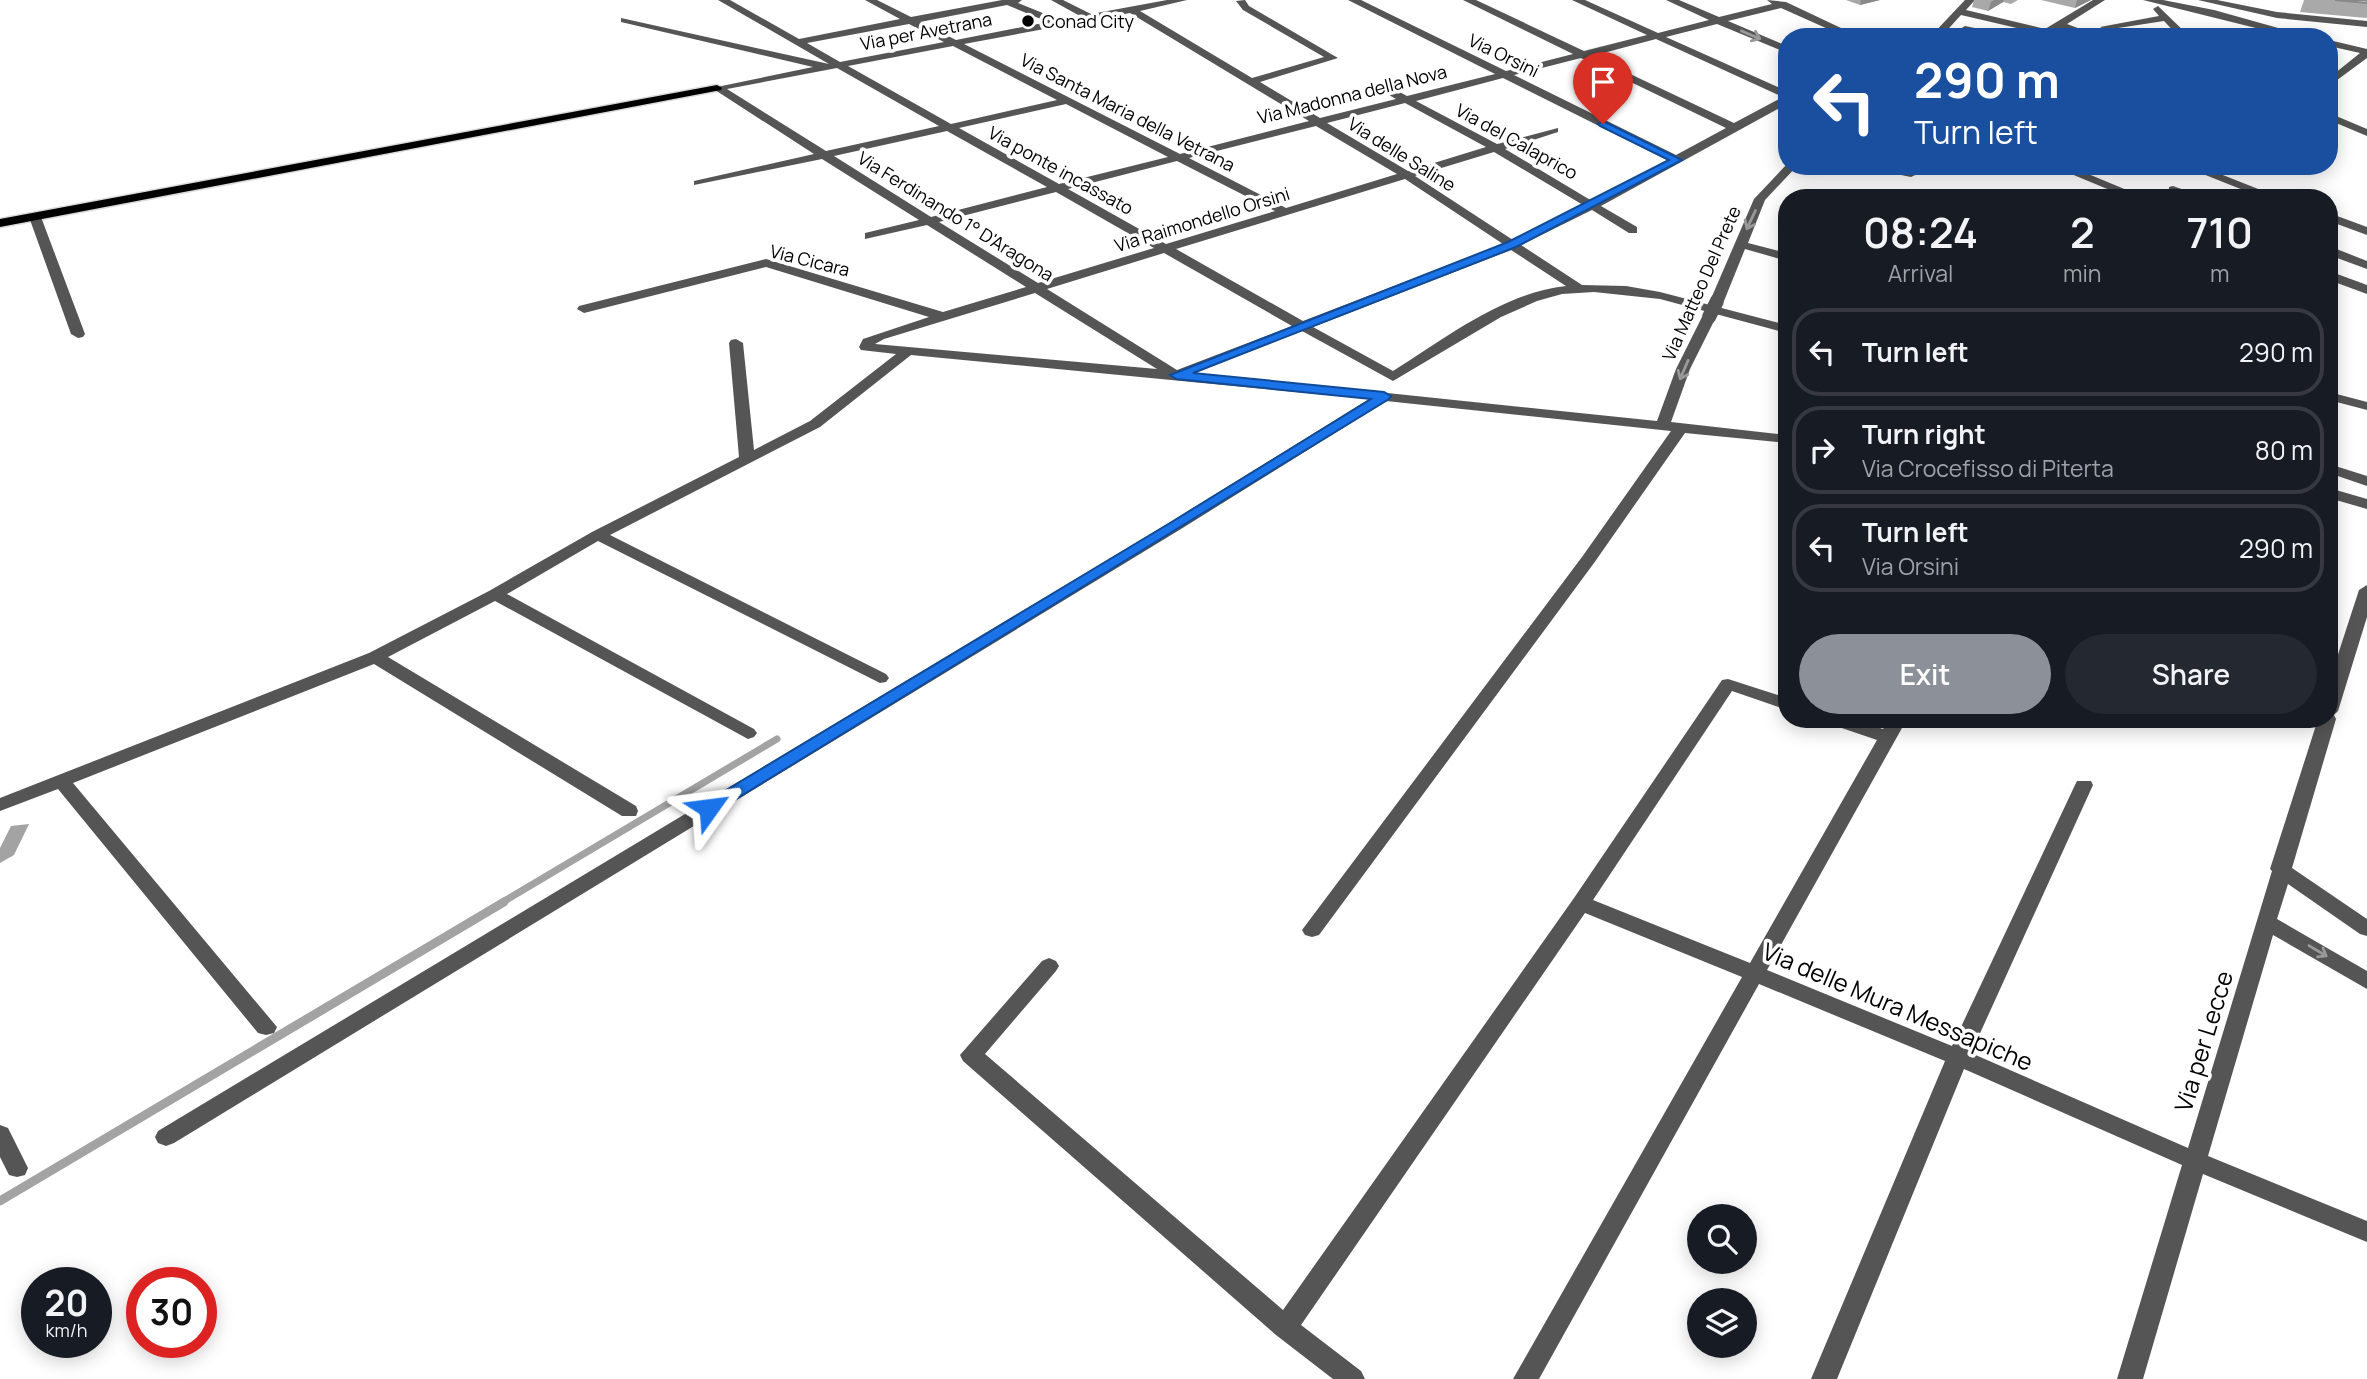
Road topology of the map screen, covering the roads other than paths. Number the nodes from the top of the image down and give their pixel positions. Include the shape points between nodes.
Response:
1 (748, 0) edge
2 (870, 0) edge
3 (1056, 0) edge
4 (1182, 0) edge
5 (1239, 0) edge
6 (1258, 0) edge
7 (1353, 0) edge
8 (1468, 0) edge
9 (1577, 0) edge
10 (1671, 0) edge
11 (1969, 0) edge
12 (2100, 0) edge
13 (2148, 0) edge
14 (2203, 0) edge
15 (1010, 1) edge
16 (727, 2) edge
17 (1778, 2) edge
18 (1132, 10) junction
19 (1961, 12) junction
20 (2214, 13) junction
21 (2306, 16) junction
22 (1089, 17) junction
23 (2167, 18) junction
24 (625, 20) dead end
25 (910, 20) junction
26 (1720, 22) junction
27 (1058, 23) junction
28 (2367, 24) edge
29 (2058, 25) junction
30 (2105, 27) dead end
31 (1835, 28) edge
32 (1944, 28) edge
33 (2017, 28) edge
34 (2053, 28) edge
35 (2068, 28) edge
36 (2176, 28) edge
37 (2191, 28) edge
38 (2270, 28) edge
39 (2302, 28) edge
40 (1657, 37) junction
41 (797, 42) junction
42 (955, 43) junction
43 (2338, 45) edge
44 (1778, 46) edge
45 (2367, 52) edge
46 (1584, 56) junction
47 (834, 66) junction
48 (1505, 75) junction
49 (2338, 76) edge
50 (1250, 82) junction
51 (717, 88) junction
52 (1386, 89) dead end
53 (1778, 93) edge
54 (1403, 98) junction
55 (1067, 101) junction
56 (1778, 102) edge
57 (2338, 120) edge
58 (1315, 121) junction
59 (951, 128) junction
60 (1735, 128) junction
61 (1554, 130) dead end
62 (2367, 133) edge
63 (1496, 148) junction
64 (826, 154) junction
65 (1176, 157) junction
66 (1677, 160) junction
67 (1406, 175) junction
68 (1783, 175) edge
69 (2083, 175) edge
70 (2213, 175) edge
71 (698, 183) dead end
72 (1055, 187) junction
73 (2118, 189) edge
74 (2251, 189) edge
75 (1593, 205) junction
76 (1285, 212) junction
77 (35, 217) junction
78 (929, 220) junction
79 (2338, 221) edge
80 (0, 223) edge
81 (1633, 230) dead end
82 (2367, 231) edge
83 (869, 236) dead end
84 (1739, 244) junction
85 (1512, 245) junction
86 (1165, 248) junction
87 (2338, 254) edge
88 (1778, 255) edge
89 (2367, 265) edge
90 (2338, 279) edge
91 (1037, 287) junction
92 (1579, 289) junction
93 (2367, 290) edge
94 (584, 309) dead end
95 (944, 317) junction
96 (1303, 328) junction
97 (1778, 328) edge
98 (78, 334) dead end
99 (736, 343) dead end
100 (907, 352) junction
101 (1176, 375) junction
102 (1384, 396) junction
103 (2338, 398) edge
104 (2367, 406) edge
105 (1662, 426) junction
106 (1681, 428) junction
107 (1778, 438) edge
108 (747, 460) junction
109 (2338, 471) edge
110 (2367, 481) edge
111 (2338, 496) edge
112 (2367, 504) edge
113 (598, 535) junction
114 (2367, 590) edge
115 (495, 594) junction
116 (376, 657) junction
117 (880, 678) dead end
118 (2338, 682) edge
119 (1778, 701) edge
120 (1892, 728) edge
121 (2324, 728) edge
122 (748, 733) dead end
123 (61, 782) junction
124 (2084, 785) dead end
125 (0, 805) edge
126 (629, 811) dead end
127 (2280, 869) junction
128 (1581, 903) junction
129 (2268, 923) junction
130 (2367, 929) edge
131 (1312, 930) dead end
132 (1049, 966) dead end
133 (1753, 973) junction
134 (2367, 981) edge
135 (266, 1027) dead end
136 (1958, 1058) junction
137 (0, 1134) edge
138 (166, 1137) dead end
139 (2193, 1160) junction
140 (17, 1168) dead end
141 (2367, 1232) edge
142 (1285, 1327) junction
143 (1352, 1379) edge
144 (1525, 1379) edge
145 (1824, 1379) edge
146 (2130, 1379) edge

1 - 16 street
2 - 25 street, Via Santa Maria della Vetrana
3 - 22 street
4 - 18 street, Via per Avetrana
5 - 6 street
5 - 50 street via 1333,58
7 - 48 street, Via Orsini
8 - 46 street
9 - 40 street
10 - 26 street
11 - 19 street
12 - 29 street
13 - 20 street
13 - 23 street
14 - 21 street
15 - 25 street
15 - 27 street
16 - 41 street, Via ponte incassato
17 - 26 street, Via Madonna della Nova
17 - 31 street
18 - 22 street, Via per Avetrana
18 - 50 street, Via delle Saline
19 - 32 street
19 - 33 street
20 - 37 street
20 - 38 street
21 - 28 street
21 - 39 street
22 - 27 street, Via per Avetrana
23 - 30 street
23 - 36 street
24 - 47 street
25 - 41 street
25 - 42 street, Via Santa Maria della Vetrana
26 - 40 street, Via Madonna della Nova
26 -> 44 street
27 - 42 street, Via per Avetrana
29 - 34 street
29 - 35 street
40 - 46 street, Via Madonna della Nova
40 - 53 street
41 - 47 street, Via ponte incassato
42 - 47 street, Via per Avetrana
42 - 55 street, Via Santa Maria della Vetrana
43 - 45 street
45 - 49 street
46 - 48 street, Via Madonna della Nova
46 - 60 street
47 - 51 street, Via per Avetrana
47 - 59 street, Via ponte incassato
48 - 54 street, Via Madonna della Nova
48 - 66 street, Via Orsini
50 - 58 street, Via delle Saline
51 - 64 street, Via Ferdinando 1° D'Aragona
51 - 77 main road
52 - 54 street, Via del Calaprico
54 - 58 street, Via Madonna della Nova
54 - 63 street, Via del Calaprico
55 - 59 street
55 - 65 street, Via Santa Maria della Vetrana
56 - 60 street
57 - 62 street
58 - 65 street, Via Madonna della Nova
58 - 67 street, Via delle Saline
59 - 64 street
59 - 72 street, Via ponte incassato
60 - 66 street
61 - 63 street, Via Raimondello Orsini
63 - 67 street, Via Raimondello Orsini
63 - 75 street, Via del Calaprico
64 - 71 street
64 - 78 street, Via Ferdinando 1° D'Aragona
65 - 72 street, Via Madonna della Nova
65 - 76 street, Via Santa Maria della Vetrana
66 - 75 street
67 - 76 street, Via Raimondello Orsini
67 - 85 street, Via delle Saline
68 -> 84 street, Via Matteo Del Prete via 1760,199
69 - 73 street
70 - 74 street
72 - 78 street, Via Madonna della Nova
72 - 86 street, Via ponte incassato
75 - 81 street, Via del Calaprico
75 - 85 street
76 - 86 street, Via Raimondello Orsini
77 - 80 main road
77 - 98 street
78 - 83 street, Via Madonna della Nova
78 - 91 street, Via Ferdinando 1° D'Aragona
79 - 82 street
84 - 88 street
84 -> 105 street, Via Matteo Del Prete, bridge
85 - 92 street, Via delle Saline
85 - 96 street
86 - 91 street, Via Raimondello Orsini
86 - 96 street, Via ponte incassato
87 - 89 street
90 - 93 street
91 - 95 street, Via Raimondello Orsini
91 - 101 street, Via Ferdinando 1° D'Aragona
92 - 96 street, Via ponte incassato via 1534,297 1510,307 1393,377
92 - 97 street via 1638,292
94 - 95 street, Via Cicara via 766,263
95 - 100 street, Via Raimondello Orsini via 880,336 866,347
96 - 101 street
99 - 108 street
100 - 101 street
100 - 108 street via 815,424
101 - 102 street
102 - 105 street
102 - 138 street
103 - 104 street
105 - 106 street
106 - 107 street
106 - 131 street
108 - 113 street
109 - 110 street
111 - 112 street
113 - 115 street
113 - 117 street
114 - 118 street
115 - 116 street
115 - 122 street
116 - 123 street
116 - 126 street
119 - 128 street via 1728,684
120 - 133 street
121 - 127 street, Via per Lecce
123 - 125 street
123 - 135 street
124 - 136 street
127 - 129 street, Via per Lecce
127 - 130 street
128 - 133 street, Via delle Mura Messapiche
128 - 142 street
129 -> 134 street
129 - 139 street, Via per Lecce
132 - 142 street via 971,1055
133 - 136 street, Via delle Mura Messapiche
133 - 144 street
136 - 139 street, Via delle Mura Messapiche
136 - 145 street
137 - 140 street
139 - 141 street, Via delle Mura Messapiche
139 - 146 street, Via per Lecce
142 - 143 street

